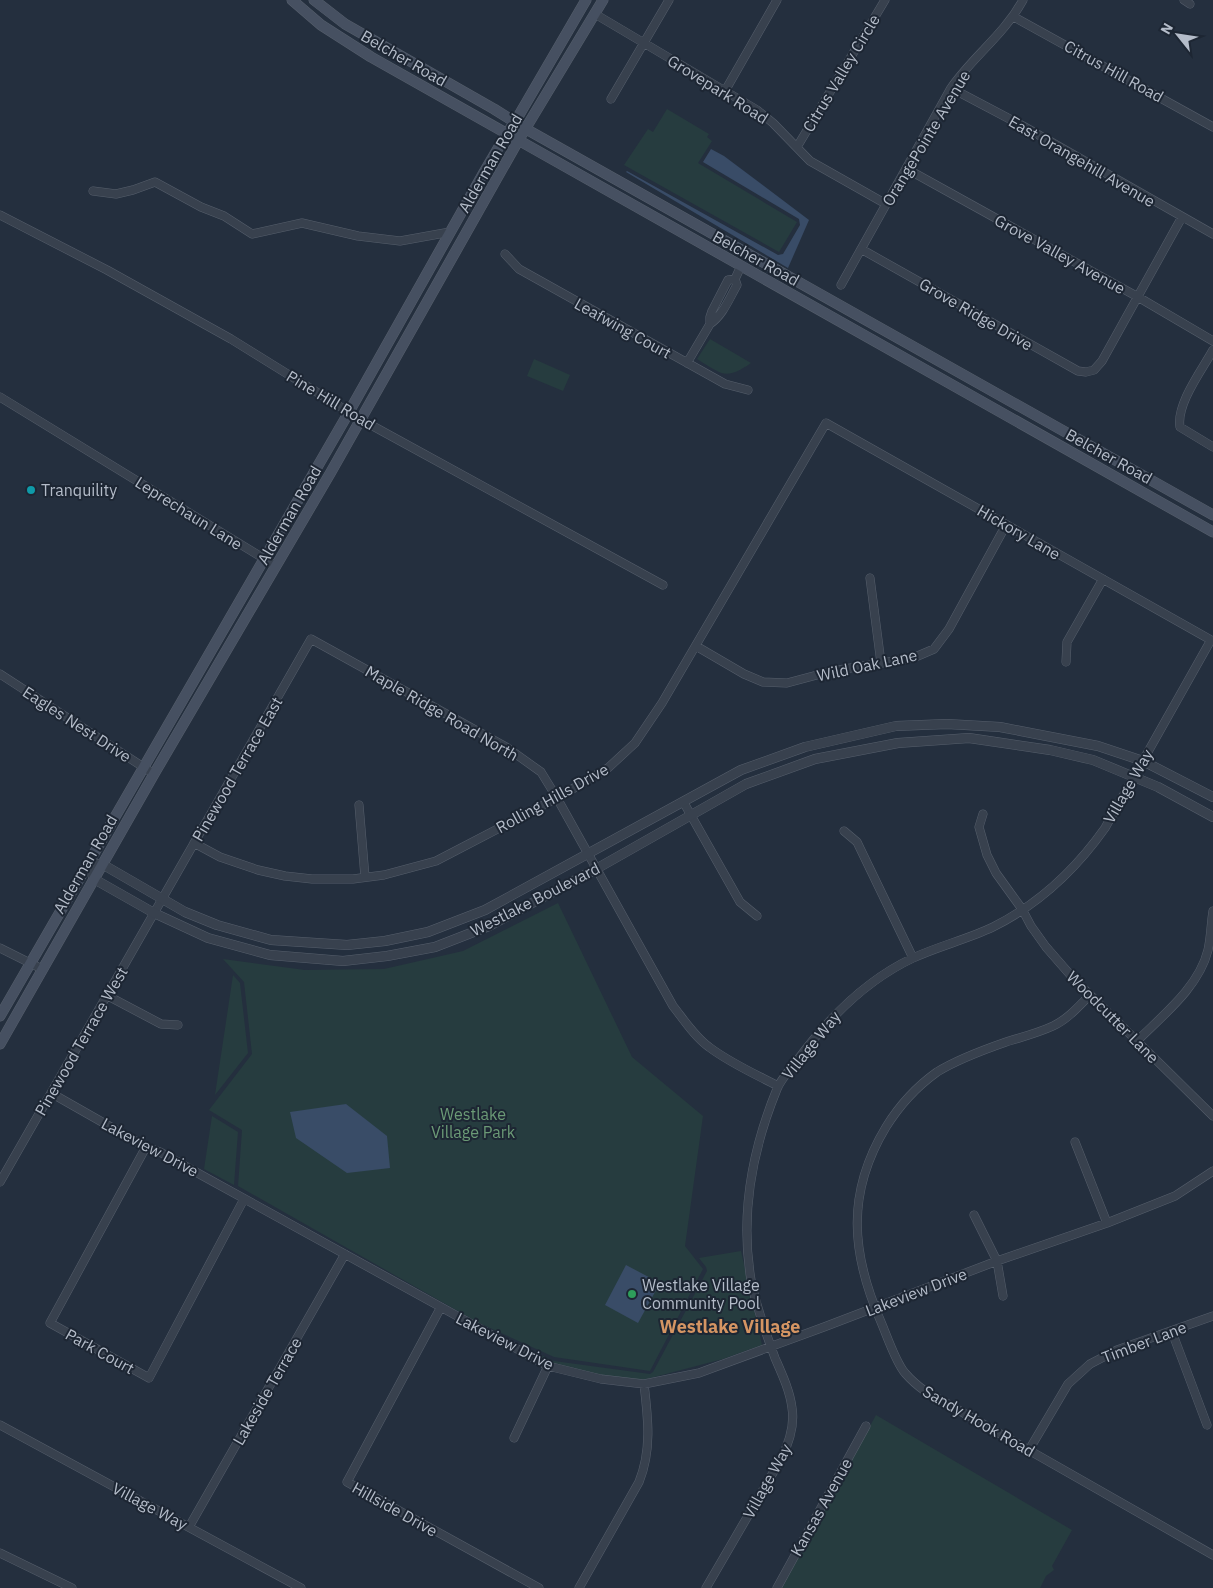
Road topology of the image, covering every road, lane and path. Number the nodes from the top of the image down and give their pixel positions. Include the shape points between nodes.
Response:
1 (292, 0) edge
2 (314, 0) edge
3 (586, 0) edge
4 (604, 0) edge
5 (669, 0) edge
6 (777, 0) edge
7 (885, 0) edge
8 (1023, 0) edge
9 (595, 14) junction
10 (1014, 16) junction
11 (644, 44) junction
12 (951, 88) junction
13 (724, 91) junction
14 (612, 99) dead end
15 (516, 122) junction
16 (1213, 126) edge
17 (526, 129) junction
18 (507, 133) junction
19 (518, 141) junction
20 (797, 147) junction
21 (907, 169) junction
22 (93, 190) dead end
23 (886, 204) junction
24 (0, 215) edge
25 (1182, 217) junction
26 (450, 232) junction
27 (1213, 234) edge
28 (861, 249) junction
29 (748, 253) junction
30 (505, 254) dead end
31 (741, 266) junction
32 (735, 278) junction
33 (841, 285) dead end
34 (1138, 296) junction
35 (715, 304) junction
36 (724, 309) junction
37 (710, 324) junction
38 (1213, 341) edge
39 (1213, 350) edge
40 (687, 363) junction
41 (748, 390) dead end
42 (0, 397) edge
43 (350, 412) junction
44 (360, 419) junction
45 (826, 423) joint
46 (1213, 447) edge
47 (1213, 515) edge
48 (1006, 524) junction
49 (1213, 532) edge
50 (264, 559) junction
51 (276, 566) junction
52 (870, 578) dead end
53 (1103, 580) junction
54 (663, 585) dead end
55 (311, 639) joint
56 (1211, 640) joint
57 (696, 646) junction
58 (1066, 662) dead end
59 (880, 663) junction
60 (0, 674) edge
61 (1143, 761) junction
62 (144, 766) junction
63 (154, 774) junction
64 (1135, 777) junction
65 (1213, 797) edge
66 (557, 798) junction
67 (684, 803) junction
68 (359, 805) dead end
69 (983, 814) dead end
70 (691, 816) junction
71 (1213, 817) edge
72 (844, 832) dead end
73 (194, 844) junction
74 (588, 854) junction
75 (88, 864) junction
76 (102, 864) junction
77 (596, 869) junction
78 (365, 877) junction
79 (94, 879) junction
80 (162, 899) junction
81 (1022, 909) junction
82 (1213, 911) edge
83 (154, 912) junction
84 (757, 916) dead end
85 (0, 948) edge
86 (913, 958) junction
87 (30, 963) junction
88 (42, 969) junction
89 (1090, 995) junction
90 (108, 996) junction
91 (0, 1016) edge
92 (178, 1025) dead end
93 (1137, 1042) junction
94 (0, 1044) edge
95 (778, 1086) junction
96 (51, 1093) junction
97 (1213, 1116) edge
98 (1075, 1142) dead end
99 (146, 1147) junction
100 (1213, 1170) edge
101 (0, 1182) edge
102 (244, 1199) junction
103 (974, 1215) dead end
104 (1106, 1223) junction
105 (345, 1254) junction
106 (996, 1261) junction
107 (1003, 1296) dead end
108 (441, 1307) junction
109 (875, 1308) junction
110 (1213, 1316) edge
111 (1172, 1332) junction
112 (771, 1346) junction
113 (548, 1366) junction
114 (644, 1384) junction
115 (0, 1425) edge
116 (1207, 1425) dead end
117 (866, 1426) dead end
118 (514, 1438) dead end
119 (1029, 1450) junction
120 (189, 1528) junction
121 (0, 1554) edge
122 (1213, 1555) edge
123 (72, 1588) edge
124 (301, 1588) edge
125 (539, 1588) edge
126 (578, 1588) edge
127 (706, 1588) edge
128 (777, 1588) edge

1 - 18 main road, Belcher Road via 321,26 347,43
2 - 15 main road, Belcher Road via 345,24
3 - 15 main road, Alderman Road
4 - 9 main road, Alderman Road
5 - 11 street
6 - 13 street
7 - 20 street, Citrus Valley Circle
8 - 10 street, OrangePointe Avenue
9 - 11 street, Grovepark Road
9 - 17 main road, Alderman Road
10 - 12 street, OrangePointe Avenue
10 - 16 street, Citrus Hill Road
11 - 13 street, Grovepark Road
11 - 14 street
12 - 21 street, OrangePointe Avenue
12 - 25 street, East Orangehill Avenue
13 - 20 street, Grovepark Road via 757,110
15 - 17 main road, Belcher Road
15 - 18 main road, Alderman Road
17 - 19 main road, Alderman Road
17 - 29 main road, Belcher Road
18 - 19 main road, Belcher Road
18 - 26 main road, Alderman Road
19 - 31 main road, Belcher Road
19 - 44 main road, Alderman Road
20 - 23 street, Grovepark Road via 810,161
21 - 23 street, OrangePointe Avenue
21 - 34 street, Grove Valley Avenue
22 - 26 street via 116,194 155,182 224,216 252,234 302,224 400,241
23 - 28 street, OrangePointe Avenue
24 - 43 street, Pine Hill Road via 224,335
25 - 27 street, East Orangehill Avenue
25 - 34 street
26 - 43 main road, Alderman Road
28 - 33 street, OrangePointe Avenue
28 - 34 street, Grove Ridge Drive via 1078,371 1094,370 1102,361
29 - 31 main road
29 - 47 main road, Belcher Road
30 - 40 street, Leafwing Court via 519,269
31 - 32 street
31 - 49 main road, Belcher Road
32 - 35 street via 728,280
32 - 36 street via 737,285
34 - 38 street, Grove Valley Avenue
35 - 36 street
35 - 37 street
36 - 37 street
37 - 40 street
39 - 46 street via 1178,419 1180,426
40 - 41 street, Leafwing Court via 725,384
42 - 50 street, Leprechaun Lane
43 - 44 street, Pine Hill Road
43 - 50 main road, Alderman Road
44 - 51 main road, Alderman Road
44 - 54 street, Pine Hill Road
45 - 48 street, Hickory Lane
45 - 57 street, Rolling Hills Drive
48 - 53 street, Hickory Lane
48 - 59 street, Wild Oak Lane via 950,629 934,649 913,658
50 - 51 street, Leprechaun Lane
50 - 62 main road, Alderman Road
51 - 63 main road, Alderman Road
52 - 59 street
53 - 56 street, Hickory Lane
53 - 58 street via 1067,642
55 - 66 street, Maple Ridge Road North via 506,747 541,772
55 - 73 street, Pinewood Terrace East
56 - 61 street, Village Way
57 - 59 street, Wild Oak Lane via 763,682 787,683
57 - 66 street, Rolling Hills Drive via 636,743 608,768
60 - 62 street, Eagles Nest Drive
61 - 64 street, Village Way
61 - 65 street, Westlake Boulevard
61 - 67 street, Westlake Boulevard via 1098,746 1000,727 896,726 806,747 741,770
62 - 63 street, Eagles Nest Drive
62 - 75 main road, Alderman Road
63 - 76 main road, Alderman Road
64 - 70 street, Westlake Boulevard via 1093,760 1050,750 978,740 898,742 815,760 746,784
64 - 71 street, Westlake Boulevard
64 - 81 street, Village Way via 1091,847 1043,895
66 - 74 street, Maple Ridge Road North
66 - 78 street, Rolling Hills Drive via 436,862
67 - 70 street
67 - 74 street, Westlake Boulevard
68 - 78 street
69 - 81 street, Woodcutter Lane via 979,827 987,855
70 - 77 street, Westlake Boulevard
70 - 84 street via 740,902
72 - 86 street via 857,842
73 - 78 street, Rolling Hills Drive via 248,867 285,876 335,880
73 - 80 street, Pinewood Terrace East
74 - 77 street, Maple Ridge Road North
74 - 80 street, Westlake Boulevard via 485,910 428,932 385,941 347,945 271,940 217,925
75 - 76 street
75 - 79 street
75 - 87 main road, Alderman Road
76 - 79 main road, Alderman Road
76 - 80 street, Westlake Boulevard
77 - 83 street, Westlake Boulevard via 490,926 435,946 343,961 270,955 235,946 208,938
77 - 95 street, Maple Ridge Road North via 652,971 688,1026 708,1046 733,1063
79 - 83 street, Westlake Boulevard
79 - 88 main road, Alderman Road
80 - 83 street, Pinewood Terrace West
81 - 86 street, Village Way via 964,940
81 - 89 street, Woodcutter Lane via 1046,947
82 - 93 street via 1208,950 1199,972 1184,993
83 - 90 street, Pinewood Terrace West
85 - 87 street
86 - 95 street, Village Way via 863,990 842,1008 822,1028
87 - 88 street
87 - 91 main road, Alderman Road
88 - 94 main road, Alderman Road
89 - 93 street, Woodcutter Lane
89 - 109 street, Sandy Hook Road via 1072,1014 1054,1026 956,1061 912,1092 896,1110 875,1145 857,1205 859,1252
90 - 92 street via 161,1024
90 - 96 street, Pinewood Terrace West
93 - 97 street, Woodcutter Lane
95 - 112 street, Village Way via 758,1141 748,1201 747,1231 756,1305
96 - 99 street, Lakeview Drive
96 - 101 street, Pinewood Terrace West
98 - 104 street
99 - 102 street, Lakeview Drive
99 - 102 street, Park Court via 50,1323 149,1378
100 - 104 street, Lakeview Drive via 1175,1196
102 - 105 street, Lakeview Drive
103 - 106 street
104 - 106 street, Lakeview Drive
105 - 108 street, Lakeview Drive
105 - 120 street, Lakeside Terrace
106 - 107 street
106 - 109 street, Lakeview Drive
108 - 113 street, Lakeview Drive
108 - 125 street, Hillside Drive via 347,1482
109 - 112 street, Lakeview Drive
109 - 119 street, Sandy Hook Road via 904,1373 925,1392
110 - 111 street, Timber Lane
111 - 116 street
111 - 119 street, Timber Lane via 1117,1350 1090,1364 1068,1384
112 - 114 street, Lakeview Drive via 699,1373
112 - 127 street, Village Way via 792,1408 789,1443
113 - 114 street, Lakeview Drive via 601,1379
113 - 118 street
114 - 126 street via 648,1437 646,1466
115 - 120 street, Village Way
117 - 128 street, Kansas Avenue
119 - 122 street, Sandy Hook Road
120 - 124 street, Village Way
121 - 123 street

